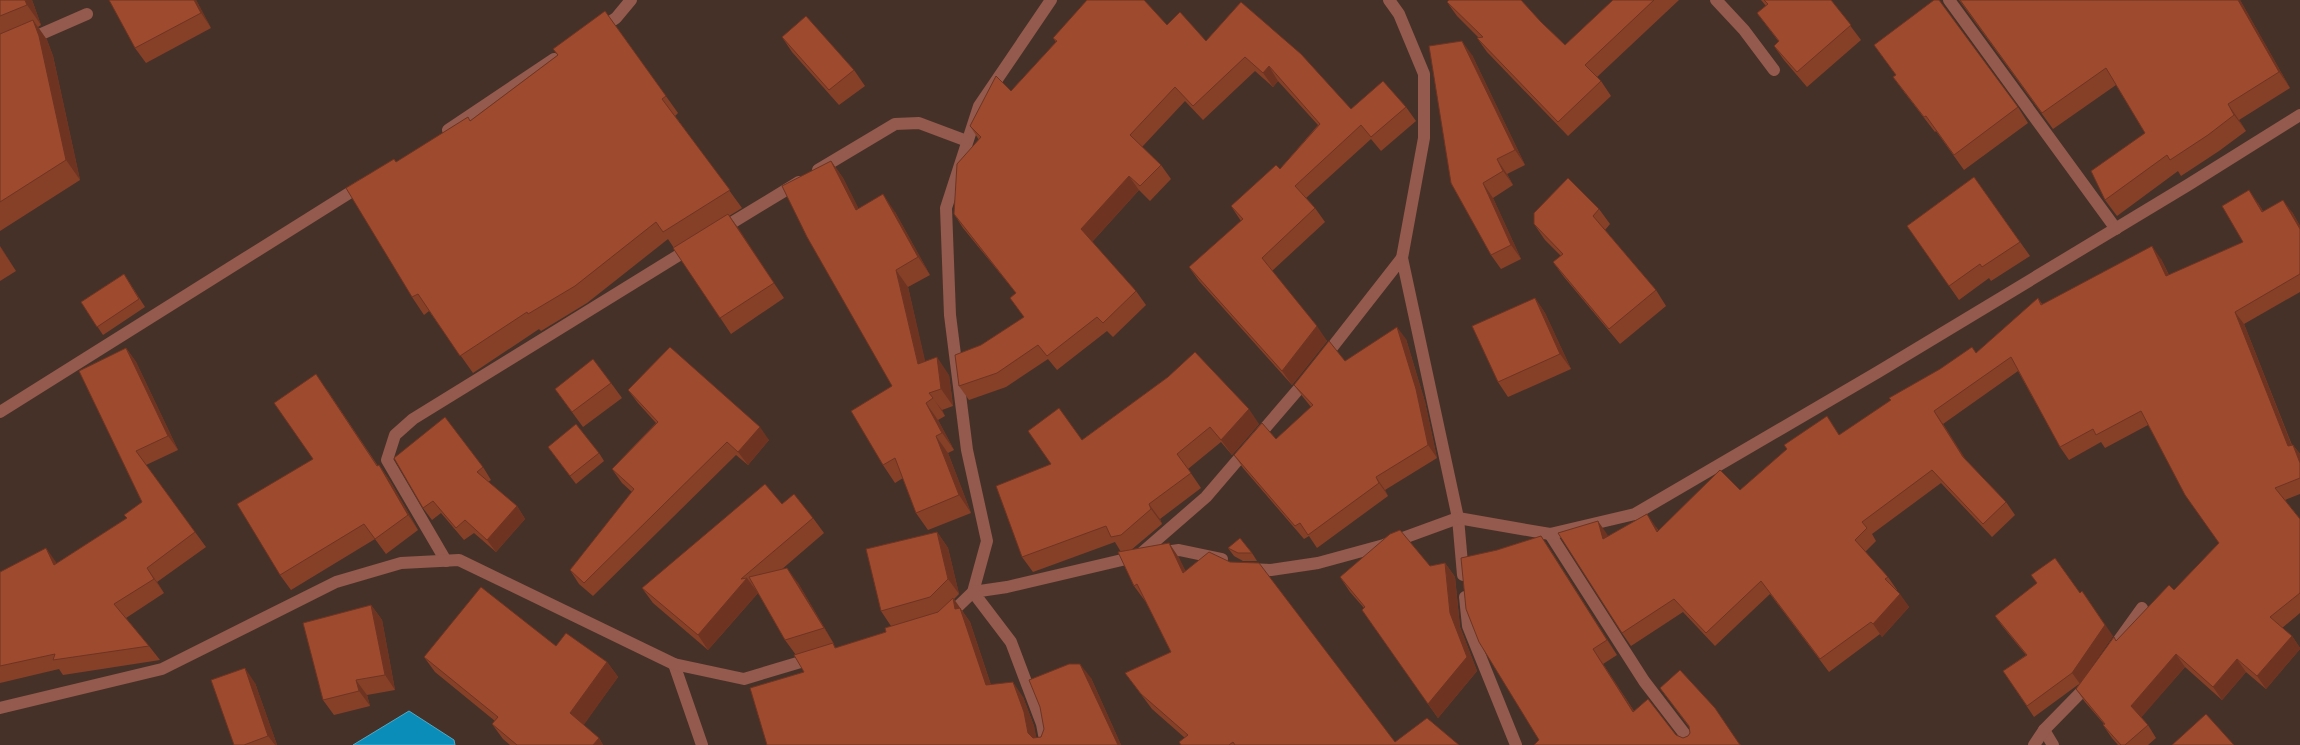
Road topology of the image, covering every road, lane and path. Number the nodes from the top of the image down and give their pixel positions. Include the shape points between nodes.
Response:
1 (631, 0) edge
2 (1051, 0) edge
3 (1388, 0) edge
4 (1716, 0) edge
5 (1949, 0) edge
6 (87, 14) dead end
7 (584, 40) edge
8 (567, 50) edge
9 (0, 52) edge
10 (1774, 70) dead end
11 (2300, 114) edge
12 (439, 136) edge
13 (968, 141) junction
14 (372, 178) edge
15 (2116, 229) junction
16 (1402, 258) junction
17 (0, 412) edge
18 (1458, 518) junction
19 (1550, 534) junction
20 (1137, 556) junction
21 (446, 561) junction
22 (973, 592) junction
23 (2142, 608) dead end
24 (936, 622) edge
25 (826, 655) edge
26 (2105, 660) edge
27 (674, 664) junction
28 (2096, 675) edge
29 (0, 708) edge
30 (2044, 730) junction
31 (702, 745) edge
32 (1046, 745) edge
33 (1516, 745) edge
34 (1693, 745) edge
35 (2034, 745) edge
36 (2053, 745) edge

1 - 7 street via 616,18
2 - 13 street via 979,106
3 - 16 street via 1399,14 1424,74 1424,138
4 - 10 street
5 - 15 street
6 - 9 street
8 - 12 street
11 - 15 street
13 - 21 street via 919,123 895,124 413,419 395,435 387,460
13 - 22 street via 946,208 950,315 967,450 987,541
14 - 17 street
15 - 19 street via 1635,514
16 - 18 street
16 - 20 street via 1286,406 1206,497
18 - 19 street
18 - 20 street via 1384,545 1318,564 1271,570 1241,569 1219,557 1179,550
18 - 33 street via 1468,626
19 - 34 street via 1644,681
20 - 22 street
21 - 27 street via 459,560
21 - 29 street via 402,563 336,582 162,670
22 - 24 street via 945,619
22 - 32 street via 1011,642 1042,724
23 - 26 street
25 - 27 street via 744,679
27 - 31 street
28 - 30 street
30 - 35 street
30 - 36 street

